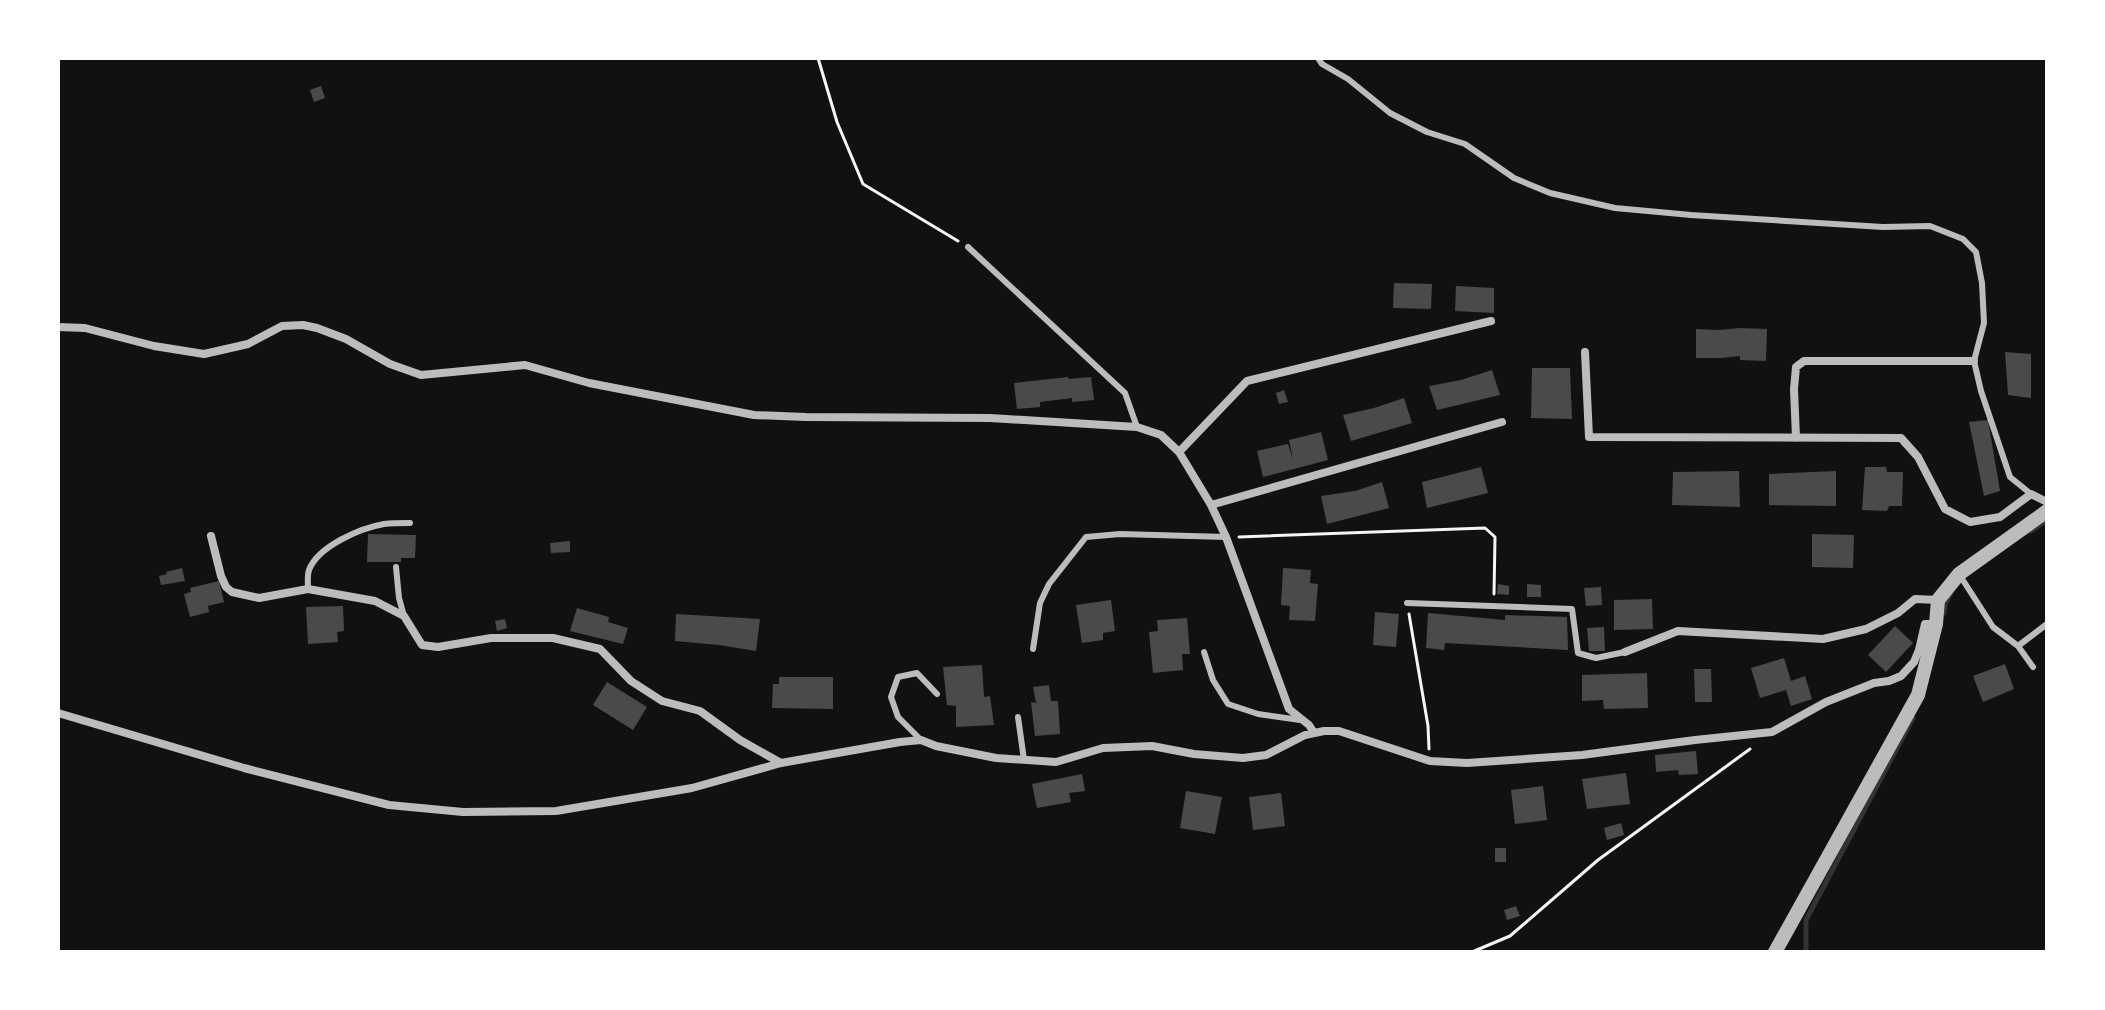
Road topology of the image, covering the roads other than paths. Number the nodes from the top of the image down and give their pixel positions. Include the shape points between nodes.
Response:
1 (1318, 58) edge
2 (968, 247) road end
3 (1491, 321) dead end
4 (58, 327) edge
5 (1585, 352) dead end
6 (1974, 361) junction
7 (1502, 422) dead end
8 (1137, 427) junction
9 (1796, 438) junction
10 (1179, 452) junction
11 (2031, 494) junction
12 (2047, 502) edge
13 (1211, 505) junction
14 (2047, 511) edge
15 (410, 523) dead end
16 (211, 536) dead end
17 (1226, 537) junction
18 (396, 567) dead end
19 (1959, 574) junction
20 (308, 589) junction
21 (1938, 600) junction
22 (1407, 603) road end
23 (404, 616) junction
24 (1936, 624) junction
25 (2047, 624) edge
26 (2018, 646) junction
27 (1033, 649) dead end
28 (1204, 652) dead end
29 (1625, 652) joint
30 (2033, 667) dead end
31 (937, 694) dead end
32 (58, 713) edge
33 (1018, 717) dead end
34 (1304, 721) junction
35 (1310, 734) junction
36 (921, 740) junction
37 (1024, 760) junction
38 (781, 763) junction
39 (1775, 952) edge

1 - 6 lane via 1390,113 1465,144 1514,178 1550,193 1661,213 1930,226 1963,239 1976,252 1982,283 1984,323
2 - 8 lane via 1125,393
3 - 10 street via 1247,381
4 - 8 street via 204,354 248,344 282,326 303,325 421,375 525,365 754,415 990,418
5 - 9 street via 1589,437
6 - 9 street via 1804,361 1796,367
6 - 11 lane via 2010,477
7 - 13 street
8 - 10 street via 1161,435
9 - 11 street via 1901,438 1918,457 1945,509 1970,522 2000,517
10 - 13 street
11 - 12 street
13 - 17 street
14 - 19 street
15 - 20 lane via 370,528 326,549 309,571
16 - 20 street via 221,576 232,592 259,598
17 - 27 lane via 1086,537 1040,603
17 - 34 street via 1289,709
18 - 23 lane
19 - 21 street
19 - 26 lane via 1993,627
20 - 23 street via 375,601
21 - 24 street
21 - 29 street via 1915,599 1866,629 1823,639 1678,631
22 - 29 lane via 1572,609 1578,653 1596,658
23 - 38 street via 422,645 553,638 600,649 631,681 662,701 700,711
24 - 35 street via 1925,624 1914,662 1901,676 1826,702 1772,732 1467,763 1430,761 1339,731
24 - 39 street via 1918,695
25 - 26 lane
26 - 30 lane
28 - 34 lane via 1228,704
31 - 36 lane via 917,673 898,677 891,697 898,717
32 - 38 street via 389,805 463,812 556,811 692,788
33 - 37 lane
34 - 35 street
35 - 37 street via 1266,755 1243,758 1152,746 1103,748 1056,762
36 - 37 street
36 - 38 street

